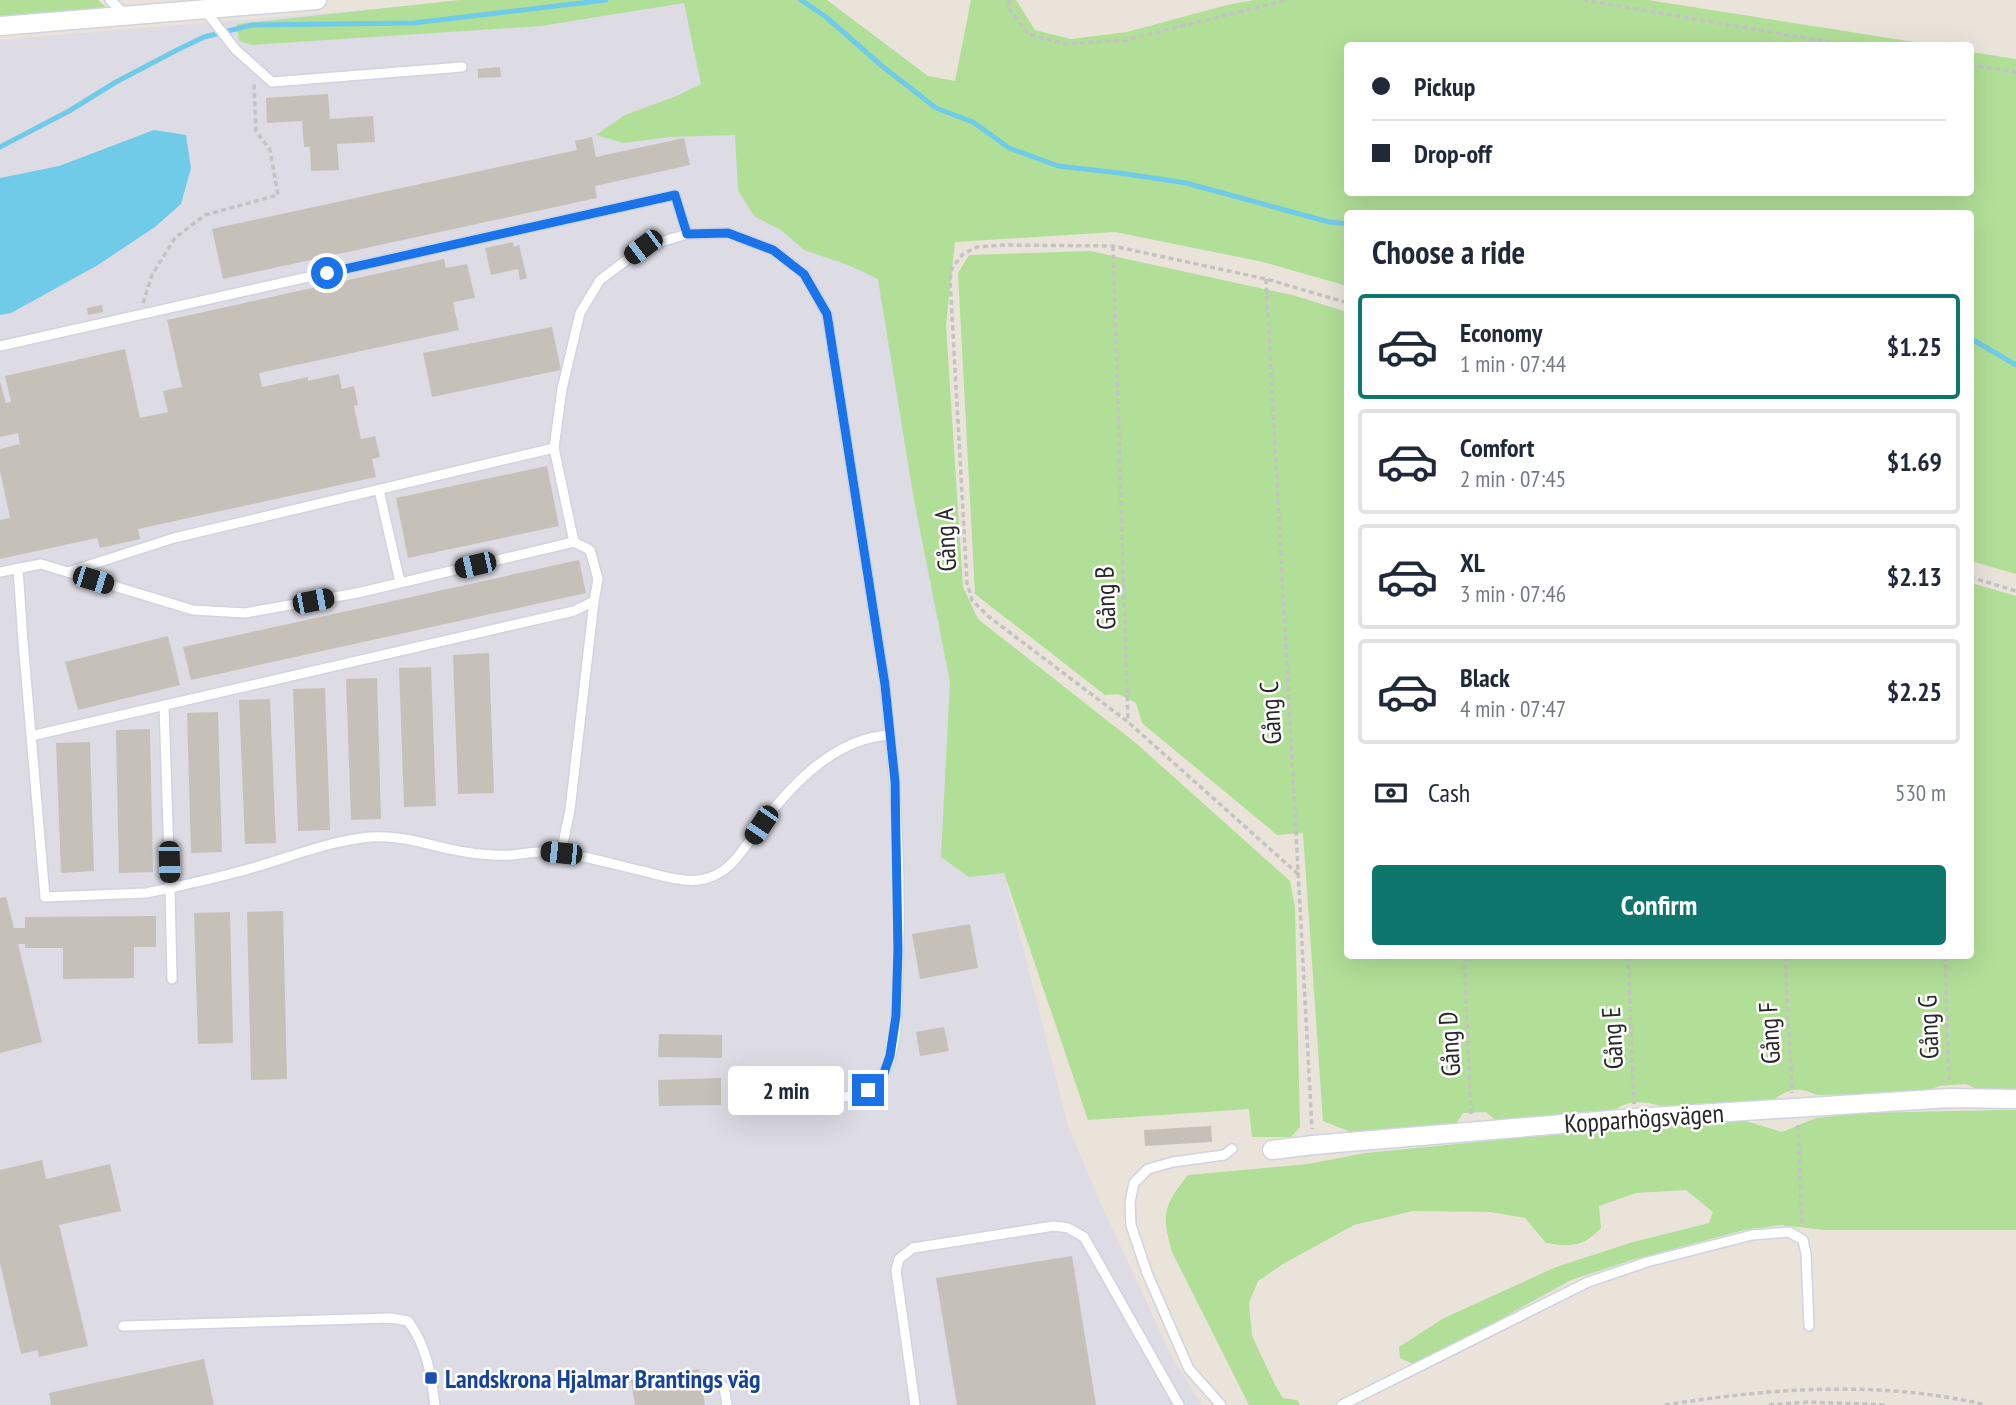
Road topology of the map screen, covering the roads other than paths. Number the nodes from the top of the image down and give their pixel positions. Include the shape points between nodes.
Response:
1 (110, 0) edge
2 (317, 0) edge
3 (160, 7) edge
4 (127, 16) junction
5 (209, 16) junction
6 (0, 26) edge
7 (462, 67) dead end
8 (687, 234) junction
9 (0, 346) edge
10 (554, 449) junction
11 (379, 490) junction
12 (574, 542) junction
13 (18, 568) junction
14 (0, 572) edge
15 (68, 572) junction
16 (400, 582) junction
17 (594, 601) junction
18 (164, 705) junction
19 (890, 735) junction
20 (31, 736) junction
21 (561, 853) junction
22 (170, 888) junction
23 (173, 979) dead end
24 (746, 1079) dead end
25 (2016, 1099) edge
26 (1232, 1150) dead end
27 (1272, 1150) dead end
28 (123, 1326) dead end
29 (1809, 1326) dead end
30 (724, 1387) dead end
31 (435, 1405) edge
32 (727, 1405) edge
33 (915, 1405) edge
34 (1179, 1405) edge
35 (1221, 1405) edge
36 (1342, 1405) edge

1 - 4 lane
2 - 5 street
3 - 4 street
3 - 5 street
4 - 6 street
5 - 7 lane via 236,50 272,82
8 - 9 lane via 675,195
8 - 10 lane via 643,247 600,279 580,313
8 - 19 lane via 728,233 773,250 804,274 827,314
10 - 11 lane
10 - 12 lane
11 - 15 lane via 174,538
11 - 16 lane
12 - 16 lane
12 - 17 lane via 590,550 598,579
13 - 14 lane
13 - 15 lane via 41,564
13 - 20 lane
15 - 16 lane via 193,610 245,613
17 - 18 lane via 574,611
17 - 21 lane
18 - 20 lane
18 - 22 lane
19 - 21 lane via 853,742 824,760 793,787 722,873 699,880 672,878
19 - 24 lane via 898,950 896,1016 883,1076 868,1090 848,1097 802,1094
20 - 22 lane via 45,897
21 - 22 lane via 477,854 409,839 372,837 326,845
22 - 23 lane
25 - 27 street, Kopparhögsvägen via 1950,1098 1635,1118
26 - 35 lane via 1148,1169 1134,1183 1130,1202 1131,1225 1147,1273 1189,1368
28 - 31 lane via 408,1321 420,1337
29 - 36 lane via 1803,1240 1789,1232 1752,1235 1588,1282
30 - 32 lane
33 - 34 lane via 896,1270 899,1259 913,1248 1054,1226 1084,1237

